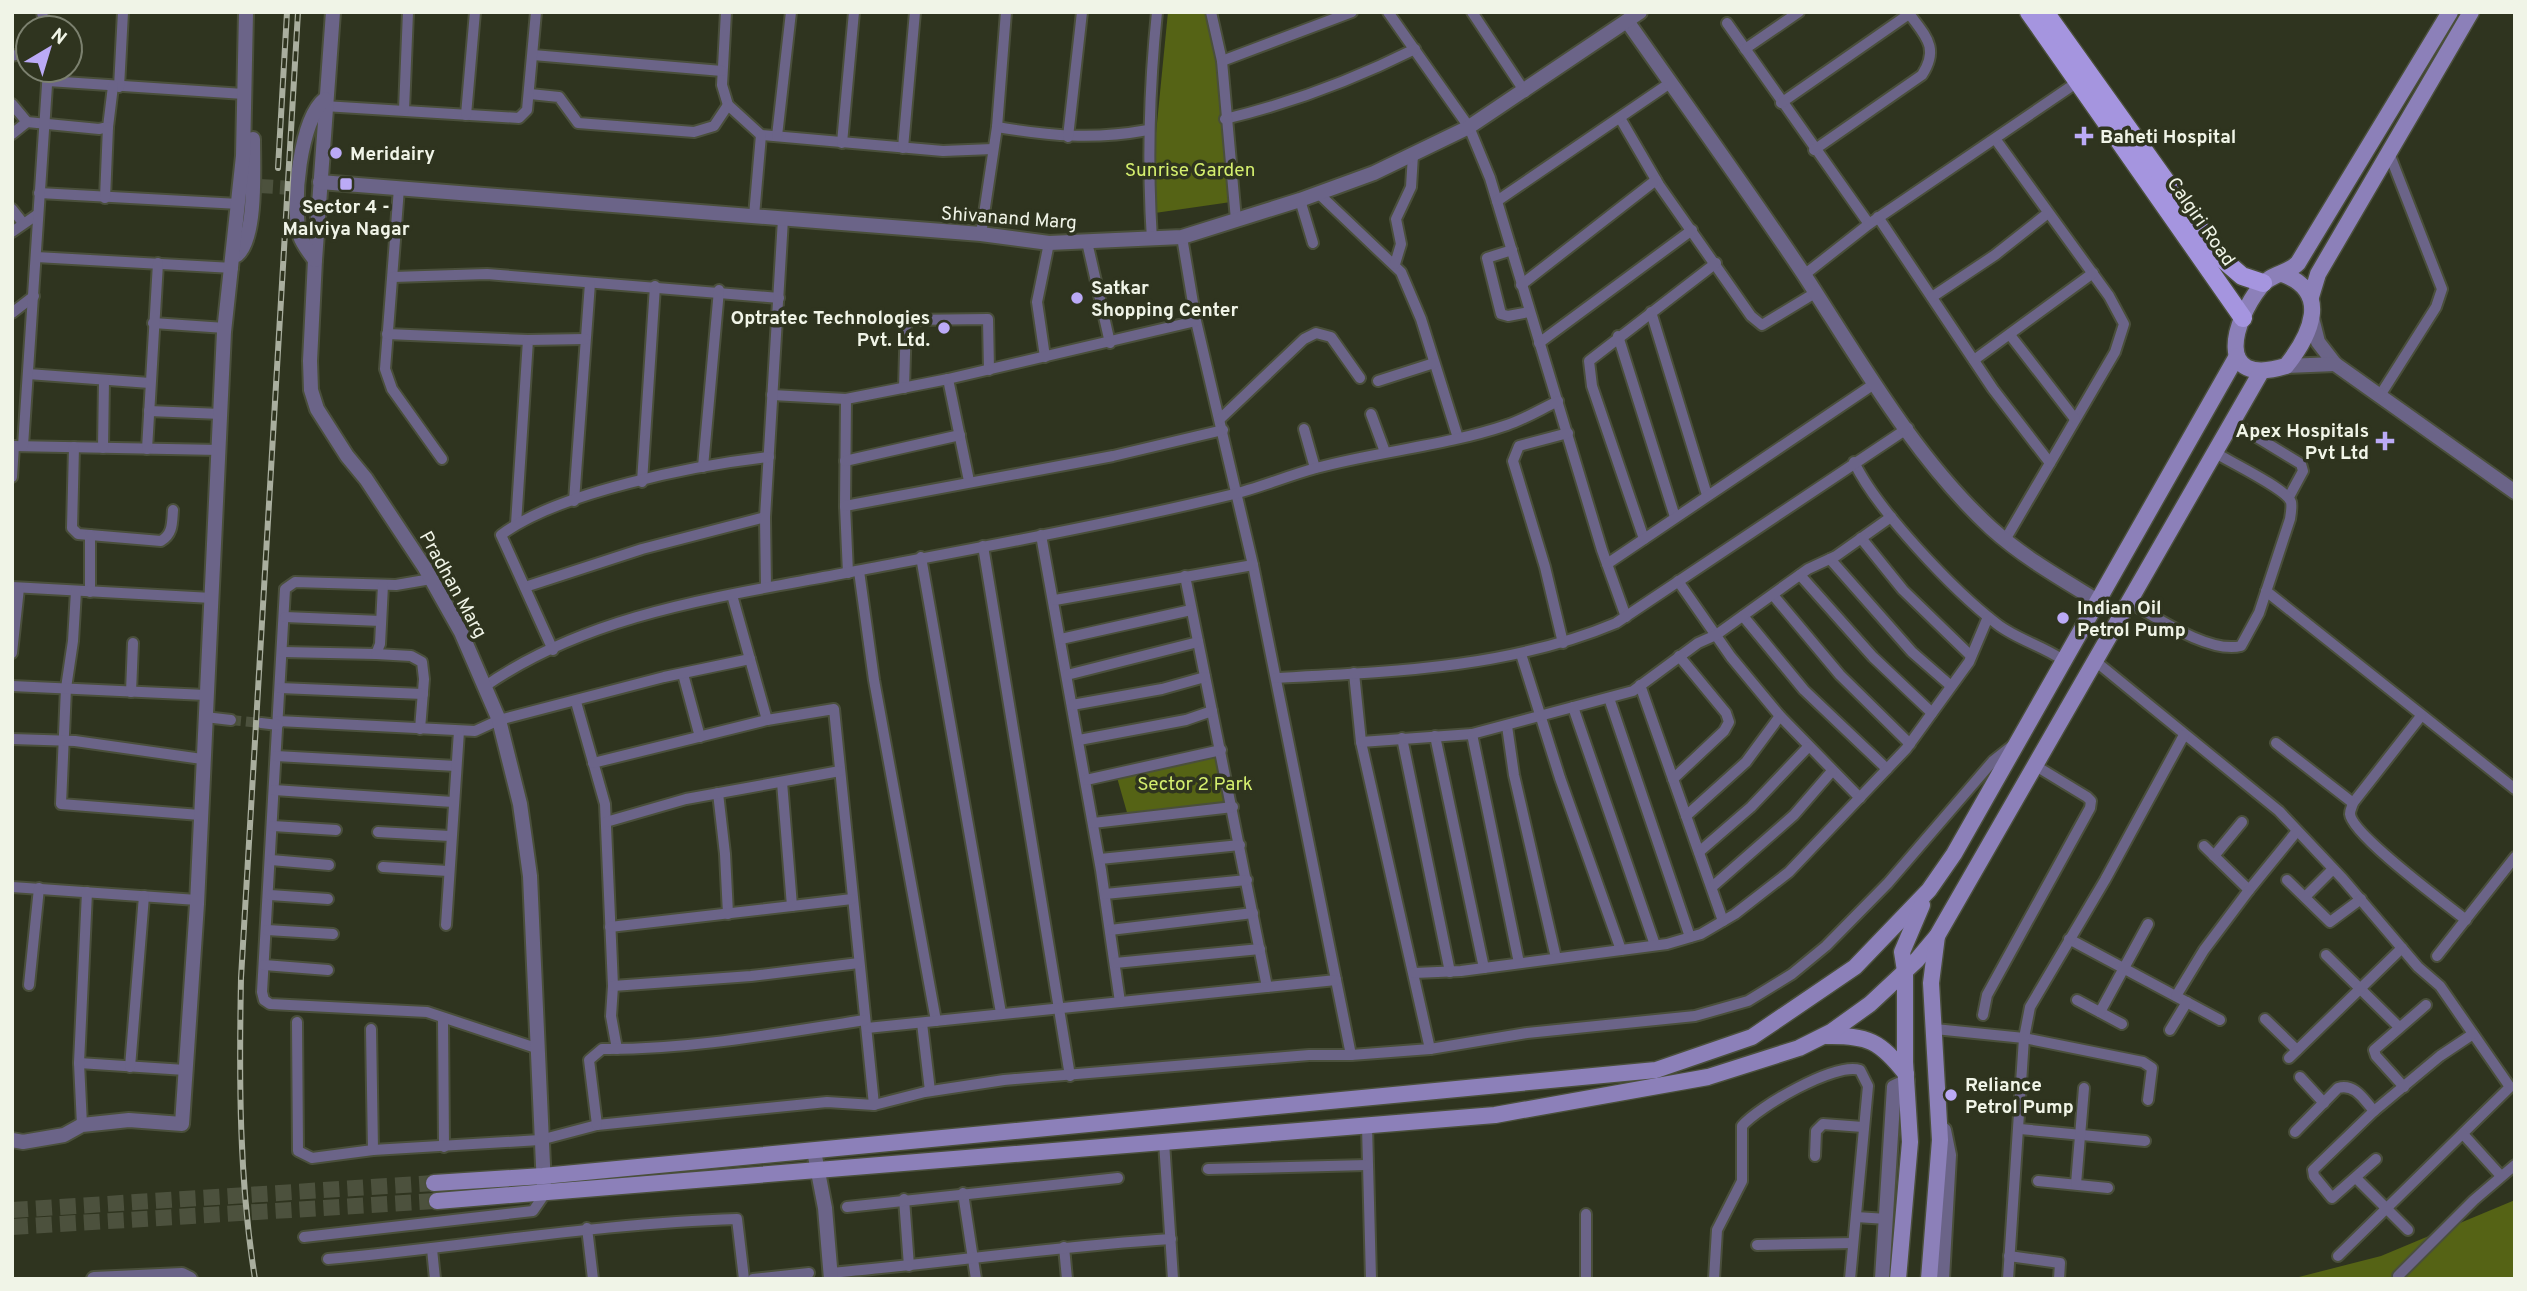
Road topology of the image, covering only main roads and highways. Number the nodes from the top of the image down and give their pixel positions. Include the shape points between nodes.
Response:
1 (2029, 12) edge
2 (2045, 12) edge
3 (2450, 12) edge
4 (2471, 12) edge
5 (2084, 77) junction
6 (2282, 274) junction
7 (2263, 283) junction
8 (2311, 298) junction
9 (2244, 318) junction
10 (2237, 356) junction
11 (2261, 372) junction
12 (1929, 890) junction
13 (1937, 936) junction
14 (1872, 952) junction
15 (1902, 952) junction
16 (1910, 966) junction
17 (1931, 983) junction
18 (1823, 1036) junction
19 (1907, 1078) junction
20 (1941, 1140) junction
21 (1910, 1142) junction
22 (434, 1183) tunnel mouth
23 (437, 1201) tunnel mouth
24 (1898, 1279) edge
25 (1929, 1279) edge

1 - 5 main road, Calgiri Road
2 - 5 main road, Calgiri Road
3 - 6 main road via 2298,263
4 - 8 main road via 2318,274
5 - 7 main road, Calgiri Road via 2220,257 2242,276
5 - 9 main road, Calgiri Road
6 - 7 main road
6 - 8 main road via 2303,284
7 - 9 main road
8 - 11 main road via 2312,318 2286,366
9 - 10 main road via 2233,341
10 - 11 main road via 2250,369
10 - 12 main road via 1954,854
11 - 13 main road
12 - 14 main road
12 - 15 main road
13 - 16 main road
13 - 17 main road
14 - 15 main road
14 - 22 main road via 1752,1037 1656,1070
15 - 16 main road
16 - 17 main road
16 - 18 main road via 1859,1012
16 - 19 main road
17 - 20 main road
18 - 19 main road via 1857,1035 1873,1040
18 - 23 main road via 1708,1077 1495,1115
19 - 21 main road
20 - 21 main road
20 - 25 main road
21 - 24 main road

